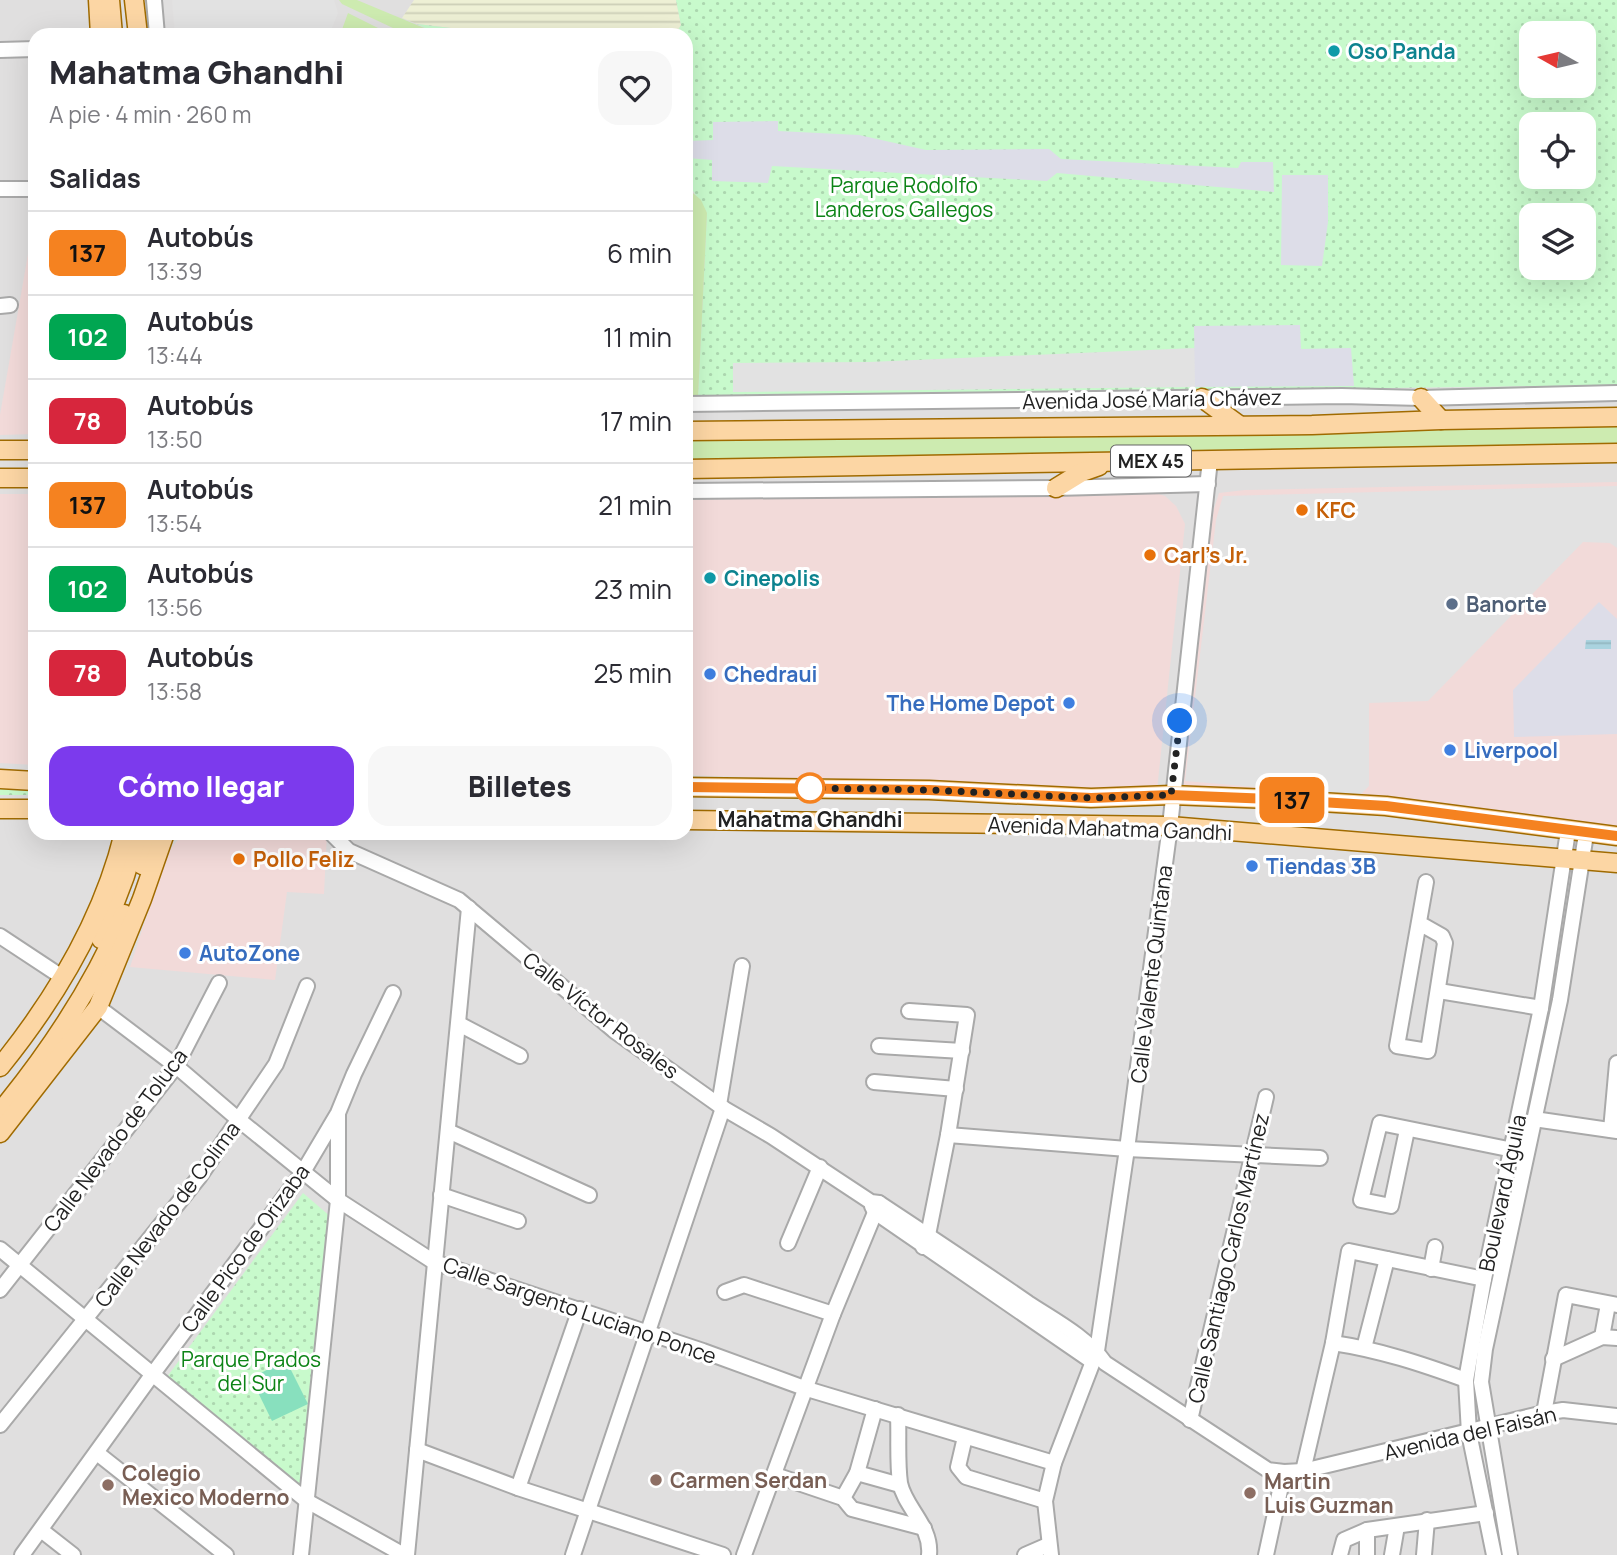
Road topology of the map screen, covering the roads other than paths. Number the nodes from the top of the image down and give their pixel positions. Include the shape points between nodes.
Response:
1 (98, 0) edge
2 (110, 0) edge
3 (124, 0) edge
4 (134, 0) edge
5 (154, 0) edge
6 (111, 28) edge
7 (113, 28) edge
8 (115, 28) edge
9 (137, 28) edge
10 (156, 28) edge
11 (28, 49) edge
12 (0, 50) edge
13 (0, 189) edge
14 (28, 189) edge
15 (1617, 393) edge
16 (1202, 398) junction
17 (1421, 398) junction
18 (693, 404) edge
19 (1617, 417) edge
20 (1441, 420) junction
21 (1239, 425) junction
22 (693, 431) edge
23 (0, 450) edge
24 (28, 450) edge
25 (1617, 453) edge
26 (1210, 460) junction
27 (1115, 462) junction
28 (693, 469) edge
29 (0, 478) edge
30 (28, 478) edge
31 (1208, 484) junction
32 (1056, 488) junction
33 (693, 491) edge
34 (0, 779) edge
35 (28, 781) edge
36 (693, 787) edge
37 (1171, 795) junction
38 (0, 808) edge
39 (28, 809) edge
40 (693, 820) edge
41 (1170, 827) junction
42 (1577, 832) junction
43 (1617, 836) edge
44 (119, 840) edge
45 (136, 840) edge
46 (158, 840) edge
47 (164, 840) edge
48 (338, 840) edge
49 (1573, 860) junction
50 (1617, 863) edge
51 (1426, 882) dead end
52 (469, 908) junction
53 (1419, 923) junction
54 (0, 936) edge
55 (742, 966) dead end
56 (62, 977) junction
57 (219, 983) dead end
58 (307, 986) dead end
59 (1439, 991) junction
60 (393, 993) dead end
61 (98, 1007) junction
62 (1541, 1008) junction
63 (909, 1011) dead end
64 (459, 1024) junction
65 (879, 1046) dead end
66 (962, 1051) junction
67 (520, 1056) dead end
68 (1617, 1063) edge
69 (176, 1066) junction
70 (0, 1067) edge
71 (874, 1082) dead end
72 (956, 1089) junction
73 (0, 1094) edge
74 (1266, 1097) dead end
75 (721, 1107) junction
76 (0, 1112) edge
77 (338, 1113) junction
78 (1534, 1119) junction
79 (239, 1120) junction
80 (1407, 1130) junction
81 (448, 1131) junction
82 (1614, 1131) edge
83 (0, 1133) edge
84 (948, 1135) junction
85 (1128, 1149) junction
86 (1519, 1151) junction
87 (1254, 1154) junction
88 (1320, 1158) dead end
89 (820, 1167) junction
90 (303, 1172) junction
91 (441, 1195) junction
92 (589, 1195) dead end
93 (338, 1200) junction
94 (875, 1206) junction
95 (518, 1220) dead end
96 (926, 1241) junction
97 (789, 1243) dead end
98 (1435, 1247) dead end
99 (0, 1249) edge
100 (1387, 1259) junction
101 (434, 1262) junction
102 (20, 1265) junction
103 (1431, 1269) junction
104 (1484, 1279) junction
105 (0, 1290) edge
106 (725, 1292) dead end
107 (1612, 1304) edge
108 (580, 1310) junction
109 (834, 1314) junction
110 (87, 1319) junction
111 (646, 1333) junction
112 (1610, 1338) edge
113 (1333, 1343) junction
114 (1364, 1348) junction
115 (1098, 1359) junction
116 (1553, 1359) junction
117 (152, 1375) junction
118 (1466, 1380) junction
119 (807, 1388) junction
120 (875, 1409) junction
121 (1544, 1413) junction
122 (898, 1415) junction
123 (1617, 1416) edge
124 (1190, 1420) junction
125 (0, 1425) edge
126 (1487, 1428) junction
127 (1469, 1433) junction
128 (965, 1437) junction
129 (418, 1450) junction
130 (97, 1453) junction
131 (1054, 1464) junction
132 (1303, 1471) junction
133 (1284, 1472) junction
134 (857, 1473) junction
135 (775, 1475) junction
136 (900, 1485) junction
137 (518, 1488) junction
138 (842, 1498) junction
139 (307, 1501) junction
140 (1045, 1501) junction
141 (587, 1510) junction
142 (1486, 1513) junction
143 (1427, 1520) junction
144 (1397, 1525) junction
145 (924, 1528) junction
146 (41, 1530) junction
147 (1367, 1530) junction
148 (1050, 1550) edge
149 (1031, 1554) edge
150 (22, 1555) edge
151 (73, 1555) edge
152 (226, 1555) edge
153 (302, 1555) edge
154 (405, 1555) edge
155 (573, 1555) edge
156 (723, 1555) edge
157 (744, 1555) edge
158 (929, 1555) edge
159 (1266, 1555) edge
160 (1340, 1555) edge
161 (1367, 1555) edge
162 (1392, 1555) edge
163 (1424, 1555) edge
164 (1494, 1555) edge
165 (1510, 1555) edge

1 - 6 main road
2 - 7 main road
3 - 8 main road
4 - 9 main road
5 - 10 street
11 - 12 street
13 - 14 street
15 - 17 street, Avenida José María Chávez
16 - 17 street, Avenida José María Chávez
16 - 18 street, Avenida José María Chávez
16 - 21 main road
17 - 20 main road
19 - 20 main road, Avenida José María Chávez / MEX 45
20 - 21 main road, Avenida José María Chávez / MEX 45
21 - 22 main road, Avenida José María Chávez / MEX 45
23 - 24 main road
25 - 26 main road, MEX 45
26 - 27 main road, MEX 45
26 - 31 street, Calle Valente Quintana
27 - 28 main road, MEX 45
27 - 32 main road via 1082,472
29 - 30 main road
31 - 32 street
31 - 37 street, Calle Valente Quintana
32 - 33 street
34 - 35 main road
36 - 37 main road, Avenida Mahatma Gandhi via 929,790 1091,798
37 - 41 street, Calle Valente Quintana
37 - 42 main road, Avenida Mahatma Gandhi via 1386,806
38 - 39 main road
40 - 41 main road, Avenida Mahatma Gandhi
41 - 49 main road, Avenida Mahatma Gandhi
41 - 85 street, Calle Valente Quintana
42 - 43 main road, Avenida Mahatma Gandhi
42 - 49 street, Boulevard Águila
44 - 56 main road via 112,874 79,950
45 - 73 main road via 87,967 44,1038
46 - 76 main road via 146,854 97,972 61,1033
47 - 61 main road
48 - 52 street, Calle Víctor Rosales via 349,851
49 - 50 main road, Avenida Mahatma Gandhi
49 - 62 street, Boulevard Águila
49 - 78 street, Boulevard Águila via 1560,1000
51 - 53 street
52 - 64 street
52 - 75 street, Calle Víctor Rosales via 616,1032
53 - 59 street via 1442,936 1445,943
53 - 59 street via 1396,1046 1428,1051
54 - 56 street
55 - 75 street
56 - 70 main road
57 - 69 street, Calle Nevado de Toluca
58 - 79 street, Calle Nevado de Colima via 276,1064
59 - 62 street
60 - 77 street, Calle Pico de Orizaba
61 - 69 street, Calle Sargento Luciano Ponce
61 - 83 main road
62 - 86 street, Boulevard Águila
63 - 66 street via 967,1015
64 - 67 street
64 - 81 street
65 - 66 street
66 - 72 street
68 - 82 street
69 - 79 street, Calle Sargento Luciano Ponce
69 - 102 street, Calle Nevado de Toluca
71 - 72 street
72 - 84 street
74 - 87 street, Calle Santiago Carlos Martínez
75 - 89 street, Calle Víctor Rosales
75 - 111 street
77 - 90 street, Calle Pico de Orizaba
77 - 93 street
78 - 82 street
78 - 86 street, Boulevard Águila
79 - 90 street, Calle Sargento Luciano Ponce
79 - 110 street, Calle Nevado de Colima
80 - 80 street via 1380,1123 1361,1200 1391,1206
80 - 86 street
81 - 91 street
81 - 92 street
84 - 85 street
84 - 96 street
85 - 87 street
85 - 115 street, Calle Valente Quintana
86 - 104 street, Boulevard Águila
86 - 126 street, Boulevard Águila via 1481,1382
87 - 88 street
87 - 124 street, Calle Santiago Carlos Martínez
89 - 94 street, Calle Víctor Rosales
89 - 97 street
90 - 93 street, Calle Sargento Luciano Ponce
90 - 117 street, Calle Pico de Orizaba
91 - 95 street
91 - 101 street
93 - 101 street, Calle Sargento Luciano Ponce
93 - 139 street
94 - 96 street, Calle Víctor Rosales
94 - 109 street
96 - 115 street, Calle Víctor Rosales
98 - 103 street
99 - 102 street
100 - 103 street
100 - 113 street via 1349,1251
100 - 114 street
101 - 108 street, Calle Sargento Luciano Ponce
101 - 129 street
102 - 105 street, Calle Nevado de Toluca
102 - 110 street
103 - 104 street
104 - 118 street, Boulevard Águila
106 - 109 street via 744,1285
107 - 112 street
107 - 116 street via 1566,1296
108 - 111 street, Calle Sargento Luciano Ponce
108 - 137 street
109 - 119 street
110 - 117 street
110 - 125 street, Calle Nevado de Colima
111 - 119 street, Calle Sargento Luciano Ponce
111 - 141 street
112 - 116 street
113 - 114 street
113 - 132 street
114 - 118 street
115 - 124 street, Avenida del Faisán
115 - 131 street, Calle Valente Quintana
116 - 121 street
117 - 130 street, Calle Pico de Orizaba
117 - 139 street
118 - 127 street, Boulevard Águila
119 - 120 street, Calle Sargento Luciano Ponce
119 - 135 street
120 - 122 street, Calle Sargento Luciano Ponce
120 - 134 street
121 - 123 street, Avenida del Faisán via 1563,1410
121 - 126 street, Avenida del Faisán
122 - 128 street, Calle Sargento Luciano Ponce
122 - 136 street
124 - 133 street, Avenida del Faisán via 1268,1470
126 - 127 street, Avenida del Faisán
126 - 165 street, Boulevard Águila
127 - 132 street, Avenida del Faisán
127 - 142 street, Boulevard Águila
128 - 131 street, Calle Sargento Luciano Ponce
128 - 140 street via 958,1467 966,1478
129 - 137 street
129 - 154 street
130 - 146 street, Calle Pico de Orizaba
130 - 152 street
131 - 140 street, Calle Valente Quintana
132 - 133 street, Avenida del Faisán
133 - 159 street
134 - 136 street
134 - 138 street
135 - 138 street
135 - 157 street
136 - 145 street
137 - 141 street
138 - 145 street via 852,1509
139 - 153 street
139 - 154 street
140 - 148 street, Calle Valente Quintana
141 - 155 street
141 - 156 street
142 - 143 street
142 - 164 street, Boulevard Águila
143 - 144 street
143 - 163 street
144 - 147 street
144 - 162 street
145 - 158 street
146 - 150 street, Calle Pico de Orizaba
146 - 151 street
147 - 160 street via 1344,1540
147 - 161 street
148 - 149 street

